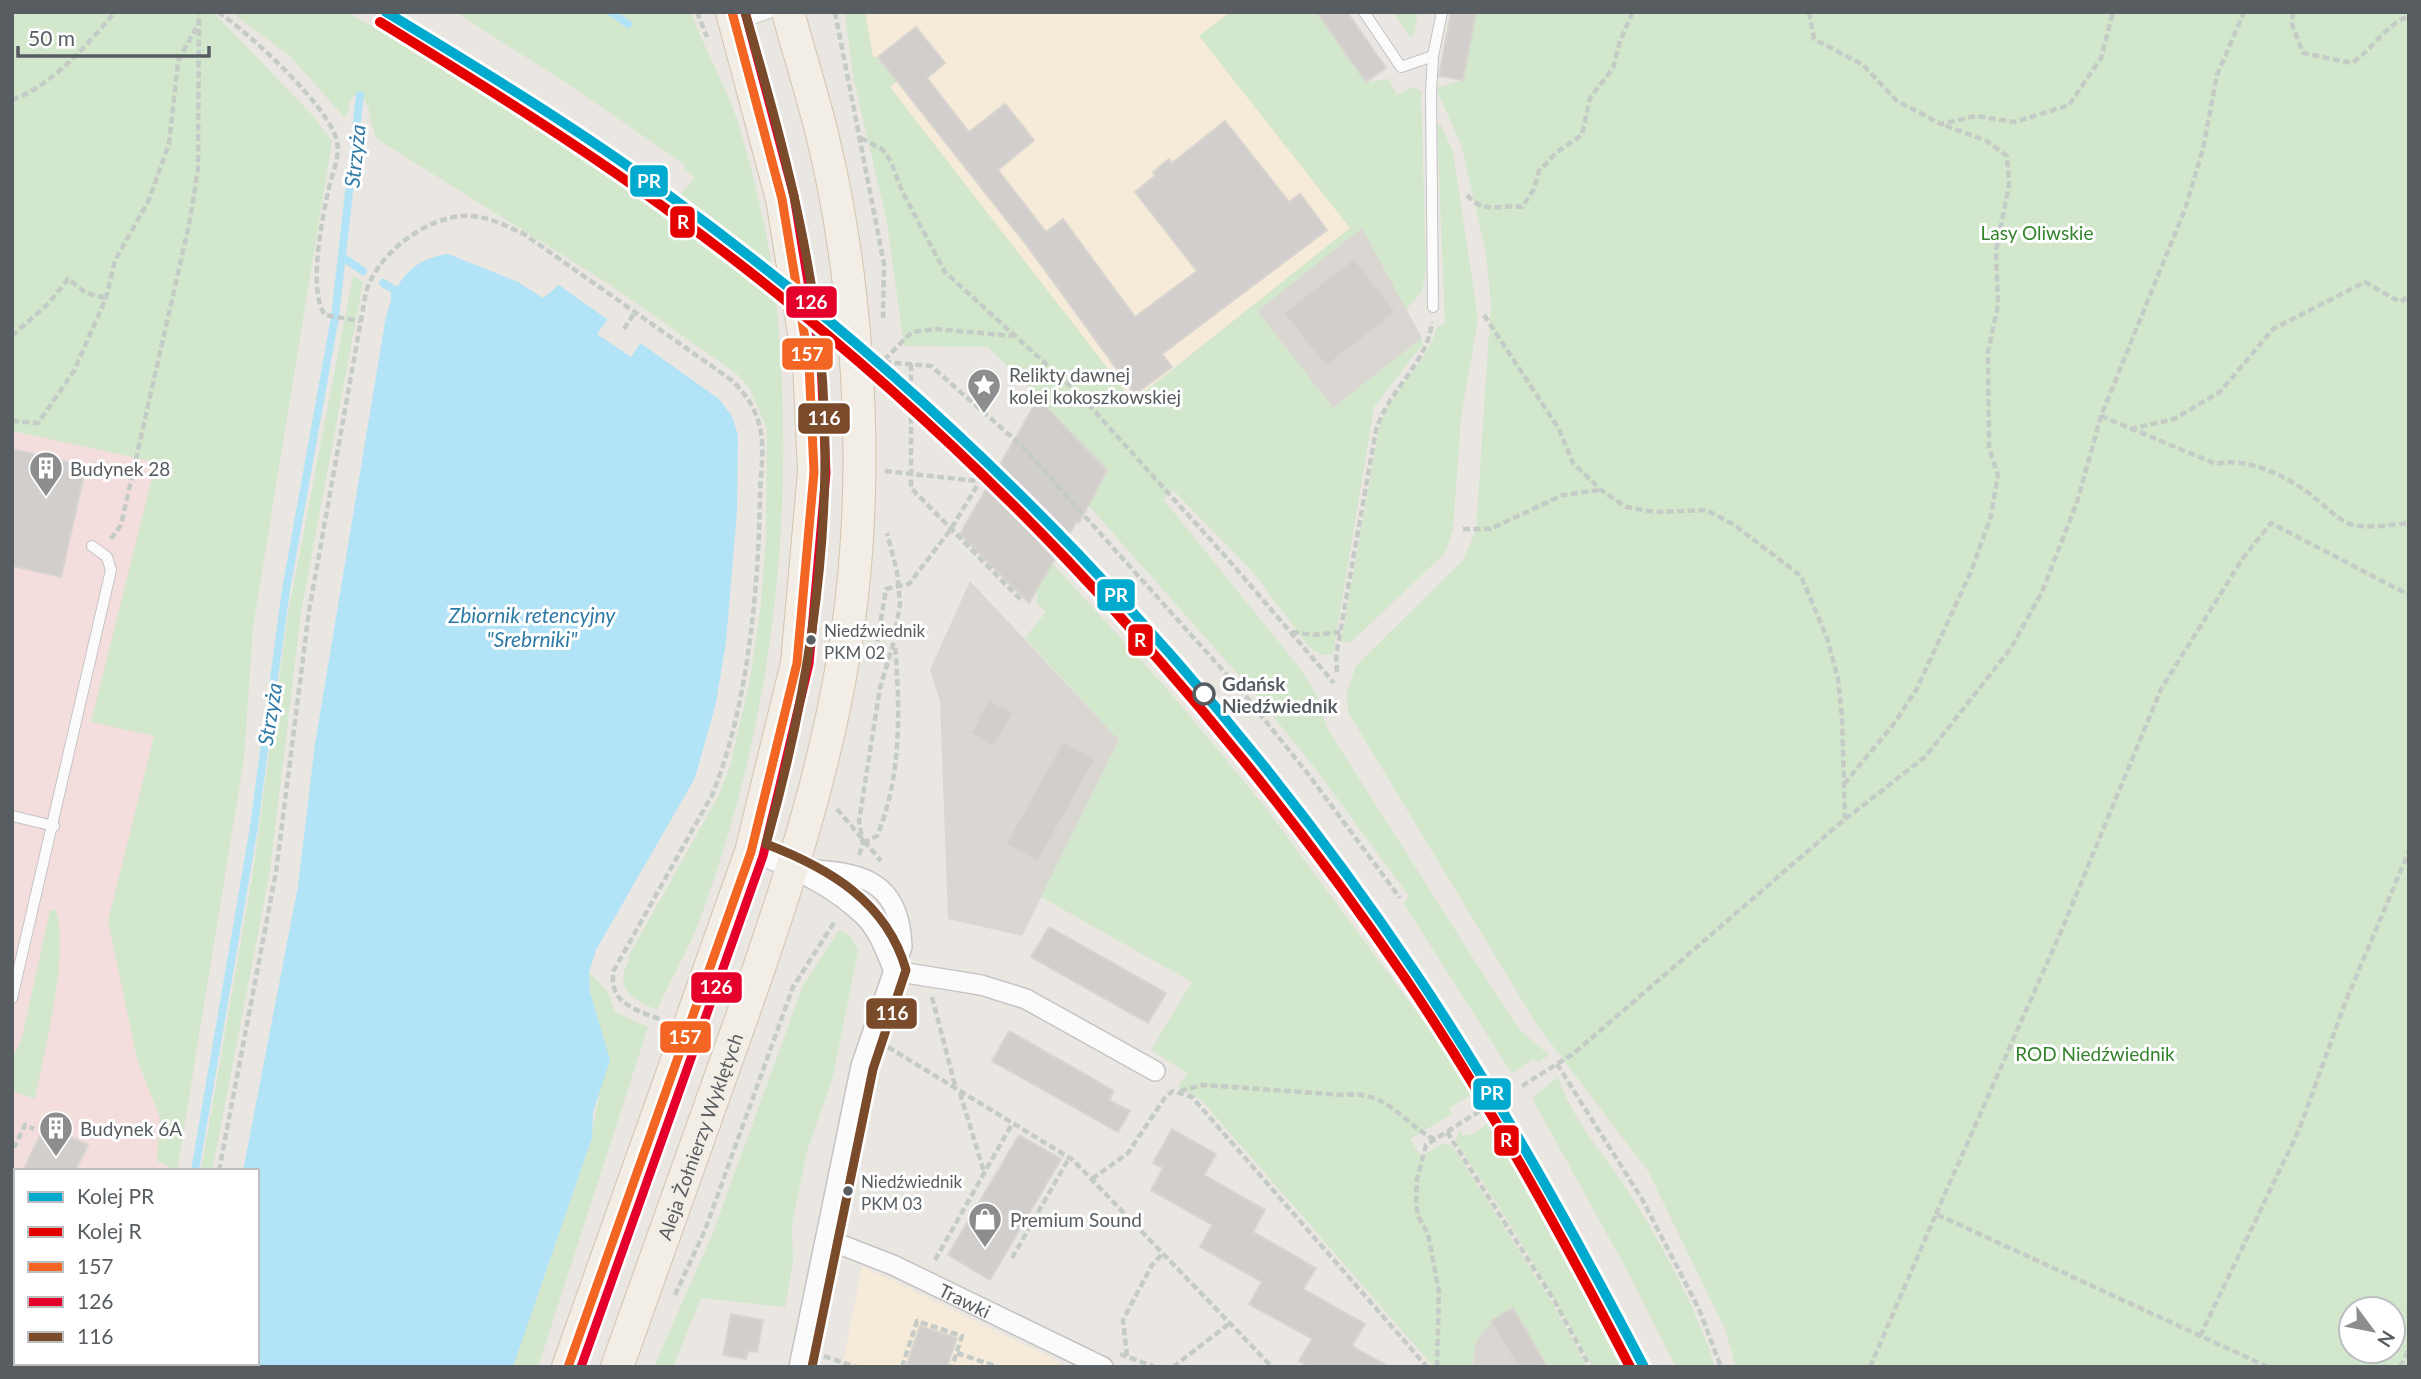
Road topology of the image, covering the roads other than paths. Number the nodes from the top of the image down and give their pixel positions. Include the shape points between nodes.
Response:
1 (771, 12) edge
2 (788, 12) edge
3 (1364, 12) edge
4 (1442, 12) edge
5 (734, 19) edge
6 (1433, 55) junction
7 (1433, 307) road end
8 (97, 548) road end
9 (12, 816) edge
10 (54, 826) junction
11 (751, 852) junction
12 (795, 868) junction
13 (894, 971) junction
14 (12, 998) edge
15 (1155, 1072) dead end
16 (826, 1239) junction
17 (568, 1367) edge
18 (617, 1367) edge
19 (799, 1367) edge
20 (1103, 1367) edge

1 - 5 lane
2 - 12 main road, Aleja Żołnierzy Wyklętych via 825,149 847,272 859,418 856,552 846,643 824,758
3 - 6 lane via 1401,67
4 - 6 lane
5 - 11 main road via 782,199 798,286 809,363 814,472 797,663
6 - 7 lane
8 - 10 lane via 111,570
9 - 10 lane
10 - 14 lane
11 - 12 street
11 - 17 main road
12 - 13 street via 864,915
12 - 13 street via 852,873 879,888 896,913 901,931 902,947
12 - 18 main road, Aleja Żołnierzy Wyklętych
13 - 15 street via 981,985 1026,999
13 - 16 street via 861,1066
16 - 19 street
16 - 20 street, Trawki via 893,1265

